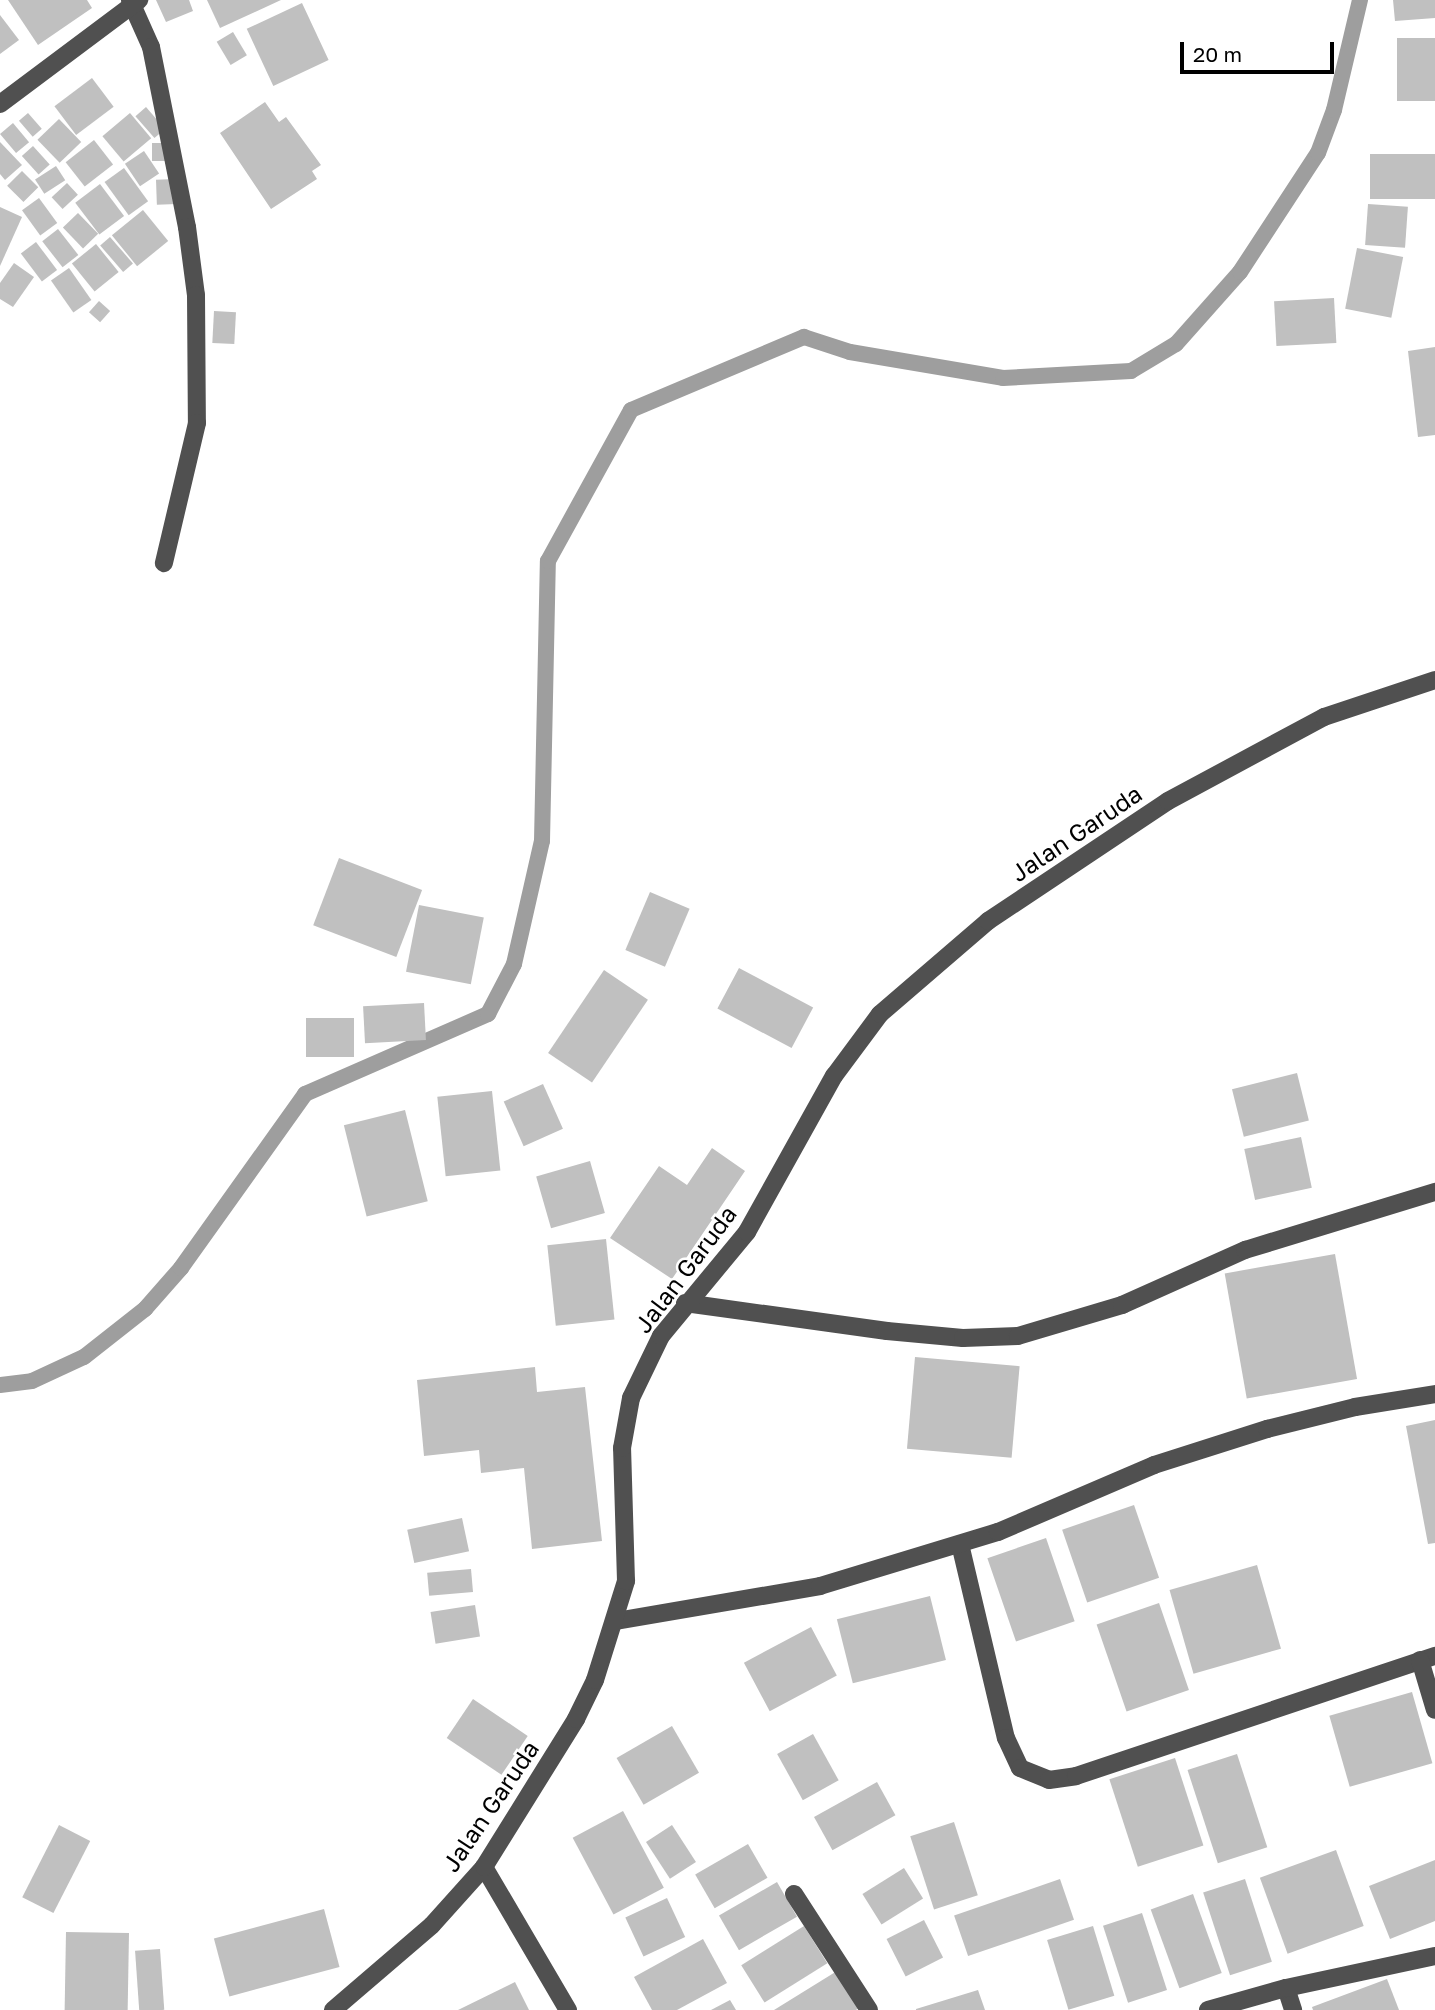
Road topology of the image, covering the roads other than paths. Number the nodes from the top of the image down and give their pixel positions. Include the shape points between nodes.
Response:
1 (134, 2) edge
2 (0, 104) edge
3 (164, 563) dead end
4 (1435, 680) edge
5 (1435, 1192) edge
6 (685, 1303) junction
7 (1435, 1394) edge
8 (960, 1544) junction
9 (616, 1620) junction
10 (1428, 1658) edge
11 (1435, 1710) edge
12 (484, 1867) junction
13 (794, 1894) dead end
14 (1435, 1956) edge
15 (1286, 1988) junction
16 (334, 2010) edge
17 (568, 2010) edge
18 (869, 2010) edge
19 (1208, 2010) edge
20 (1293, 2010) edge

1 - 2 street
1 - 3 street via 151,47 196,295 197,423
4 - 6 street, Jalan Garuda via 1324,717 1168,801 946,952 880,1014 855,1045 809,1117 747,1232
5 - 6 street via 1245,1250 1122,1305 1018,1336 963,1338 887,1331
6 - 9 street, Jalan Garuda via 647,1361 625,1423 626,1581
7 - 8 street via 1355,1407 1254,1433 1154,1465
8 - 9 street via 820,1586
8 - 10 street via 1006,1738 1020,1768 1049,1780 1076,1776
9 - 12 street, Jalan Garuda via 576,1719
10 - 11 street
12 - 16 street, Jalan Garuda via 432,1925
12 - 17 street
13 - 18 street
14 - 15 street
15 - 19 street
15 - 20 street

